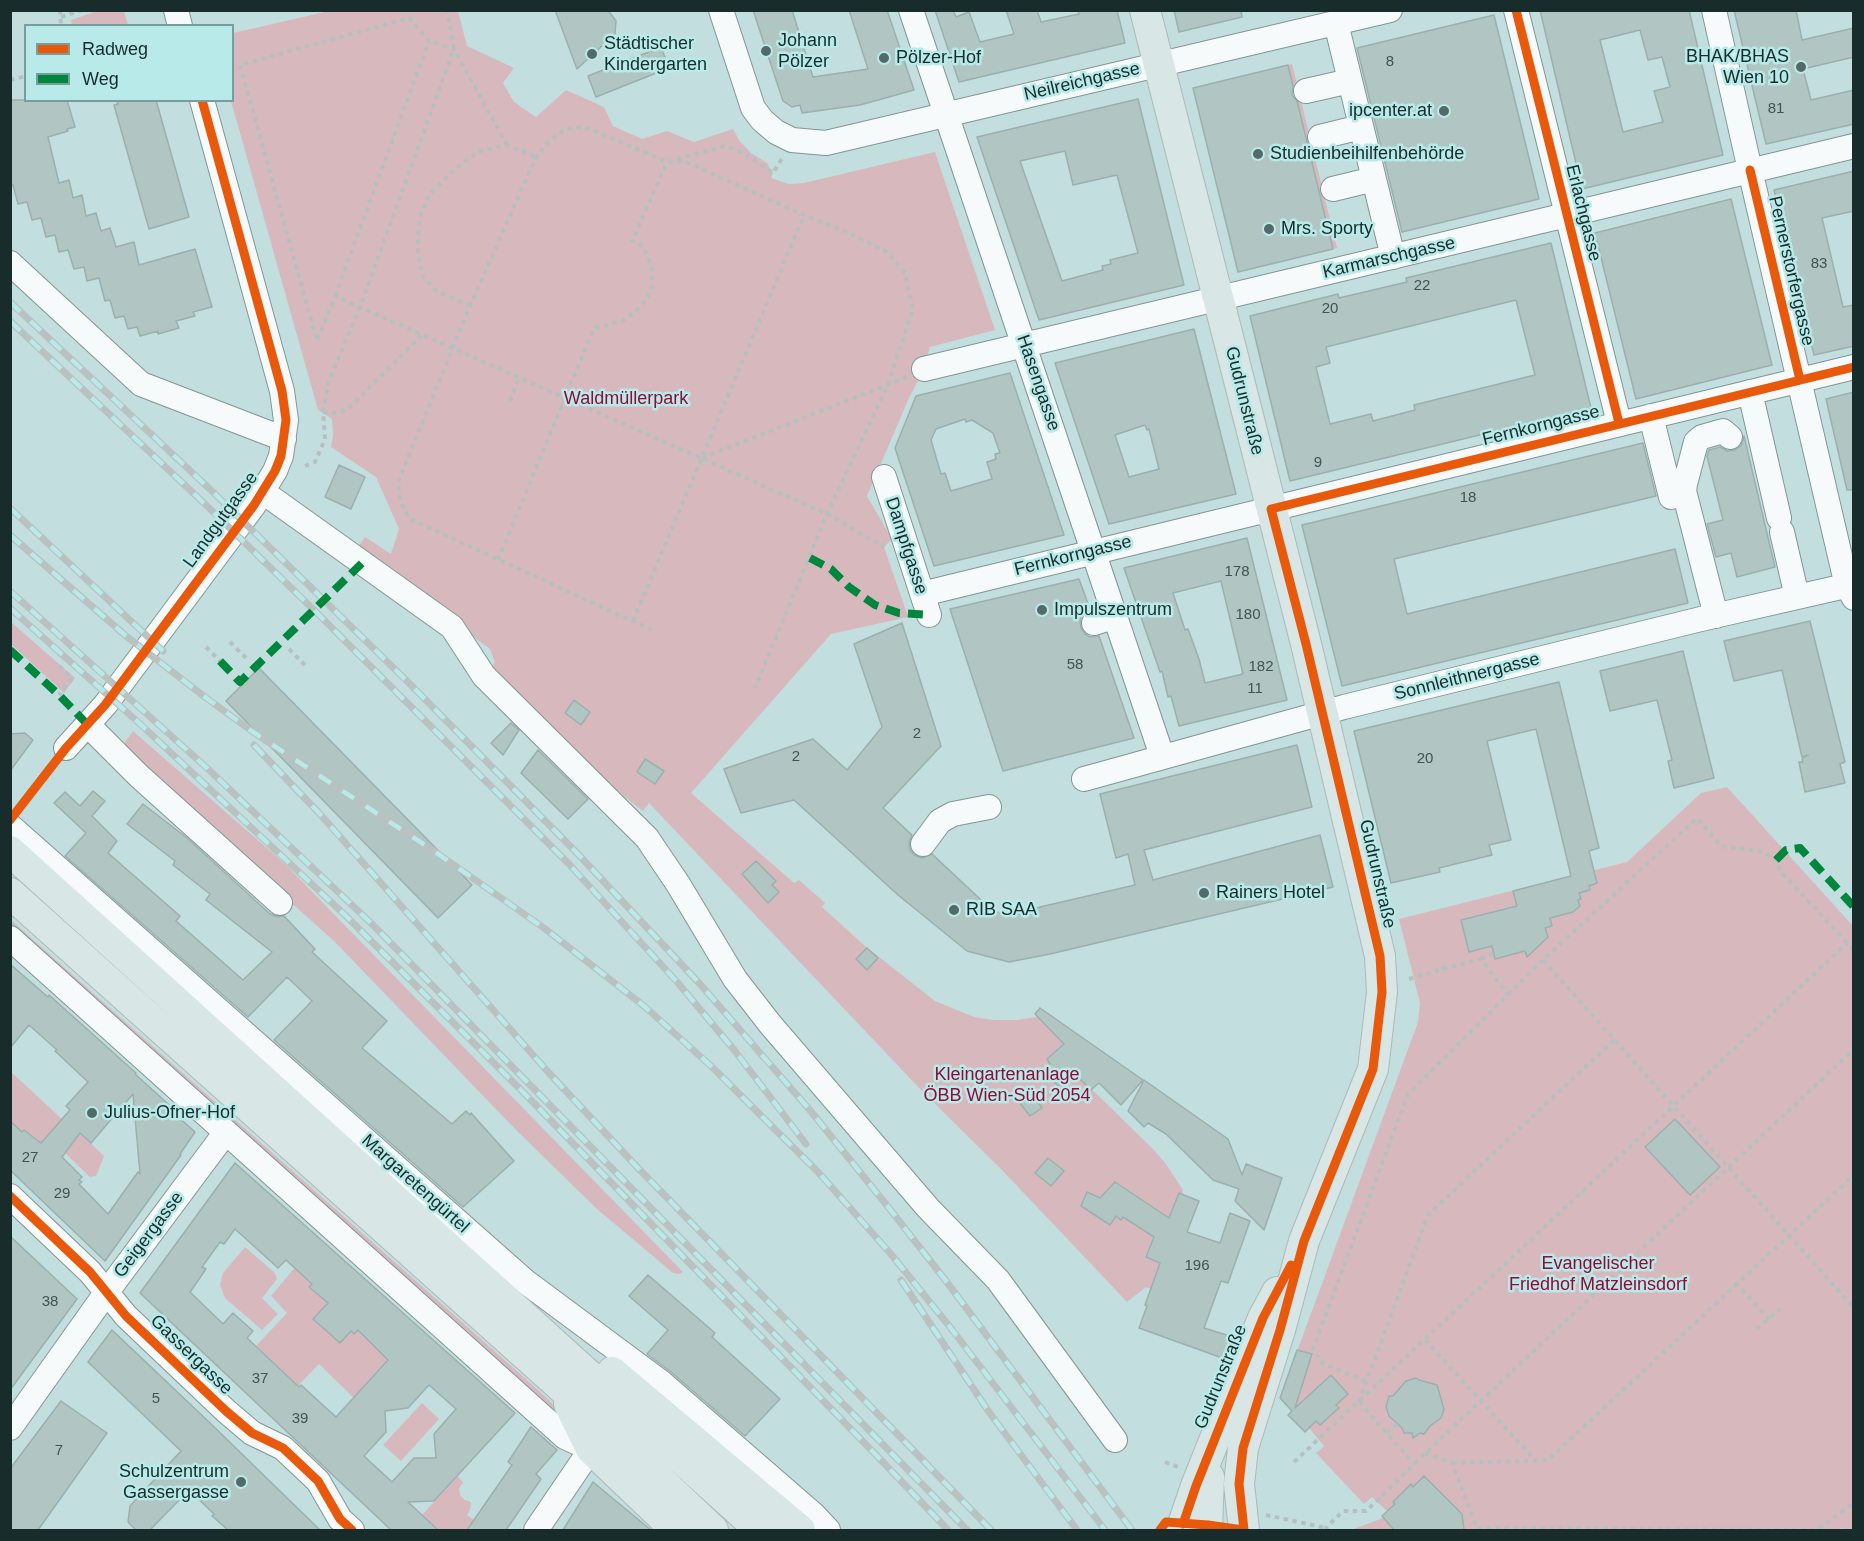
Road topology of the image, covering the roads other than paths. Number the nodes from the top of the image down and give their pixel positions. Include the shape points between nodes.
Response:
1 (720, 10) edge
2 (911, 10) edge
3 (1145, 10) edge
4 (1390, 10) edge
5 (1516, 10) edge
6 (1714, 10) edge
7 (1336, 23) junction
8 (1158, 63) junction
9 (1350, 81) junction
10 (1306, 91) dead end
11 (203, 102) edge
12 (946, 114) junction
13 (1361, 127) junction
14 (1320, 137) dead end
15 (1854, 146) edge
16 (1750, 170) junction
17 (1374, 179) junction
18 (1332, 189) dead end
19 (1567, 215) junction
20 (1393, 257) junction
21 (10, 263) edge
22 (1218, 298) junction
23 (1025, 345) junction
24 (1854, 367) edge
25 (924, 369) road end
26 (1800, 380) junction
27 (1750, 392) junction
28 (1651, 416) junction
29 (1619, 423) junction
30 (1730, 437) dead end
31 (284, 439) junction
32 (884, 477) dead end
33 (263, 492) junction
34 (1671, 497) dead end
35 (1271, 509) junction
36 (1683, 543) dead end
37 (1094, 551) junction
38 (1852, 589) edge
39 (1797, 597) junction
40 (925, 604) joint
41 (1708, 617) junction
42 (1322, 713) junction
43 (87, 724) junction
44 (66, 747) dead end
45 (1162, 756) junction
46 (1084, 779) dead end
47 (989, 807) dead end
48 (10, 826) edge
49 (923, 844) dead end
50 (10, 851) edge
51 (10, 893) edge
52 (280, 903) dead end
53 (10, 938) edge
54 (155, 958) junction
55 (226, 1132) junction
56 (10, 1196) edge
57 (1304, 1241) junction
58 (106, 1293) junction
59 (511, 1305) junction
60 (559, 1385) junction
61 (10, 1428) edge
62 (1114, 1440) dead end
63 (591, 1449) junction
64 (1253, 1522) edge
65 (1201, 1529) edge
66 (352, 1530) edge
67 (536, 1530) edge
68 (676, 1530) edge
69 (713, 1530) edge
70 (760, 1530) edge
71 (800, 1530) edge
72 (828, 1530) edge

1 - 12 street, Neilreichgasse via 753,108 776,132 792,140 826,143
2 - 12 street, Hasengasse
3 - 8 main road, Gudrunstraße
4 - 7 street, Neilreichgasse
5 - 19 street, Erlachgasse
6 - 16 street, Pernerstorfergasse
7 - 8 street, Neilreichgasse
7 - 9 street
8 - 12 street, Neilreichgasse
8 - 22 main road, Gudrunstraße
9 - 10 street
9 - 13 street
11 - 31 street, Landgutgasse via 282,391
12 - 23 street, Hasengasse
13 - 14 street
13 - 17 street
15 - 16 street, Karmarschgasse
16 - 19 street, Karmarschgasse
16 - 26 street, Pernerstorfergasse
17 - 18 street
17 - 20 street
19 - 20 street, Karmarschgasse
19 - 29 street, Erlachgasse
20 - 22 street, Karmarschgasse
21 - 31 street via 141,384
22 - 23 street, Karmarschgasse
22 - 35 main road, Gudrunstraße
23 - 25 street, Karmarschgasse
23 - 37 street, Hasengasse
24 - 26 street, Fernkorngasse
26 - 27 street, Fernkorngasse
26 - 38 street, Pernerstorfergasse
27 - 28 street, Fernkorngasse
27 - 39 street
28 - 29 street, Fernkorngasse
28 - 34 street
29 - 35 street, Fernkorngasse
30 - 41 street via 1723,431 1702,436 1696,442 1684,491
31 - 33 street, Landgutgasse via 275,471
32 - 40 street, Dampfgasse
33 - 43 street, Landgutgasse
33 - 62 street via 452,627 484,676 647,838 735,979 928,1208 998,1280
35 - 37 street, Fernkorngasse
35 - 42 main road, Gudrunstraße
36 - 41 street
37 - 40 street, Fernkorngasse
37 - 45 street, Hasengasse via 1105,619
38 - 39 street, Sonnleithnergasse
39 - 41 street, Sonnleithnergasse
41 - 42 street, Sonnleithnergasse
42 - 45 street, Sonnleithnergasse
42 - 57 main road, Gudrunstraße via 1380,956 1382,992 1373,1069
43 - 44 street, Landgutgasse
43 - 52 street
45 - 46 street, Sonnleithnergasse
47 - 49 street via 953,814 940,821
48 - 54 street, Margaretengürtel
50 - 54 main road, Margaretengürtel
51 - 60 main road
53 - 55 street
54 - 59 main road, Margaretengürtel
54 - 72 street, Margaretengürtel via 526,1282 662,1383
55 - 58 street, Geigergasse
55 - 63 street via 565,1437
56 - 58 street, Gassergasse via 90,1272
57 - 64 main road, Gudrunstraße via 1243,1448 1239,1484
57 - 65 main road, Gudrunstraße via 1263,1318 1211,1447
58 - 61 street, Geigergasse
58 - 66 street, Gassergasse via 225,1411 252,1433 283,1448 318,1481 340,1519
59 - 70 main road, Margaretengürtel
59 - 71 main road via 622,1378
60 - 63 main road
60 - 69 main road
63 - 67 street
63 - 68 main road

